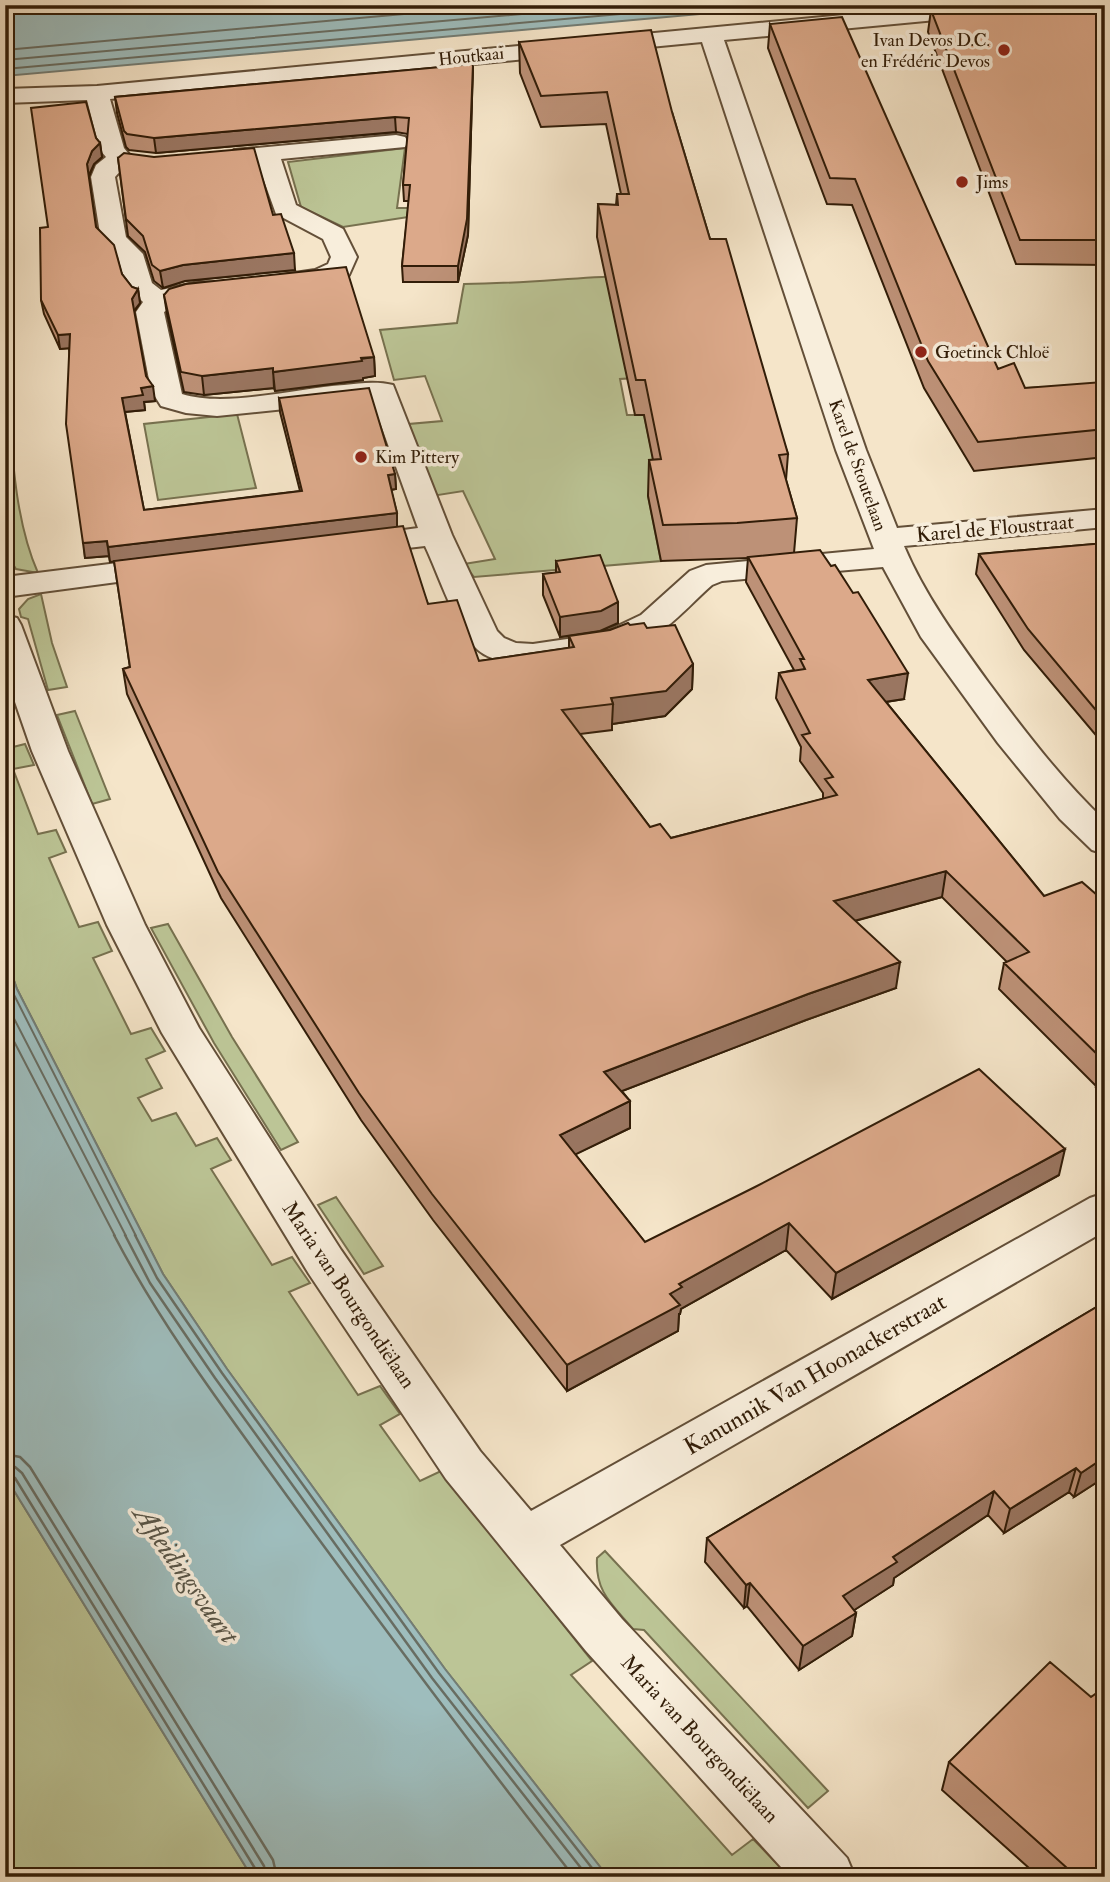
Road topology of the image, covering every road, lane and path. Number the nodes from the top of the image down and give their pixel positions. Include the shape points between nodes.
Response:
1 (1020, 5) edge
2 (711, 34) junction
3 (97, 93) junction
4 (5, 96) edge
5 (396, 142) dead end
6 (267, 153) junction
7 (225, 157) edge
8 (160, 300) junction
9 (1105, 518) edge
10 (436, 535) junction
11 (328, 548) edge
12 (889, 548) junction
13 (193, 564) edge
14 (5, 587) edge
15 (5, 625) edge
16 (1105, 842) edge
17 (1105, 1210) edge
18 (526, 1539) junction
19 (827, 1877) edge

1 - 2 street, Houtkaai
2 - 3 street, Houtkaai
2 - 12 street, Karel de Stoutelaan via 851,450
3 - 4 street, Houtkaai
3 - 8 street via 112,150 130,160 106,170 103,177 114,240 130,254 139,286
5 - 6 street
6 - 7 street
6 - 8 street via 285,209 334,234 344,264 332,274 185,292
8 - 10 street, Karel de Floustraat via 150,312 165,390 171,400 196,408 218,408 383,391
9 - 12 street, Karel de Floustraat
10 - 11 street
10 - 12 street, Karel de Floustraat via 482,635 510,653 533,654 609,643 653,622 701,578 718,572 836,564
12 - 16 street, Karel de Stoutelaan via 938,637 1010,735
13 - 14 street
15 - 18 street, Maria van Bourgondiëlaan via 85,836 182,1033 325,1262 463,1465
17 - 18 street, Kanunnik Van Hoonackerstraat
18 - 19 street, Maria van Bourgondiëlaan via 604,1635

